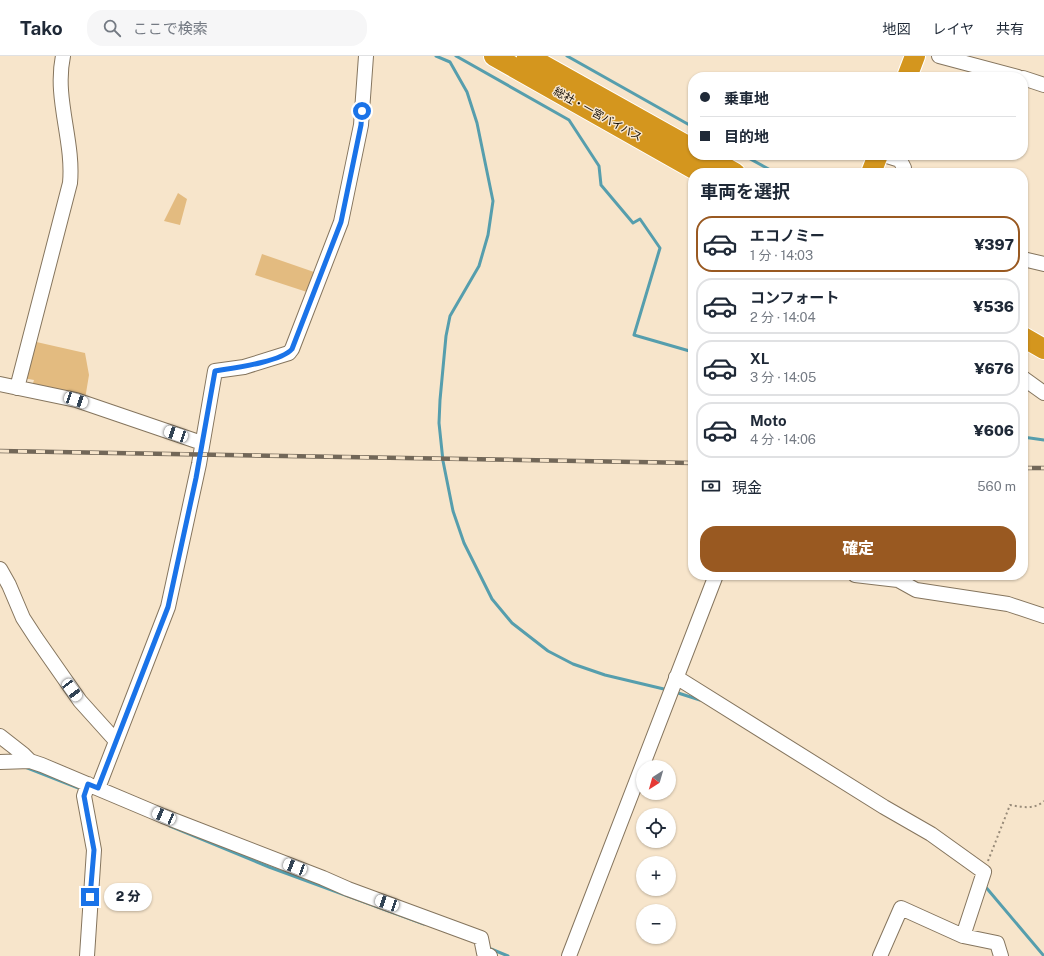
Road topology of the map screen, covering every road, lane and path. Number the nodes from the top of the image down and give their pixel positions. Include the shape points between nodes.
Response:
1 (63, 56) edge
2 (366, 56) edge
3 (494, 56) edge
4 (527, 56) edge
5 (915, 56) edge
6 (938, 56) edge
7 (909, 72) edge
8 (999, 72) edge
9 (1028, 80) edge
10 (1044, 85) edge
11 (688, 146) edge
12 (712, 160) edge
13 (693, 168) edge
14 (726, 168) edge
15 (1028, 260) edge
16 (1044, 264) edge
17 (1028, 340) edge
18 (1028, 343) edge
19 (1044, 350) edge
20 (1028, 382) edge
21 (0, 384) edge
22 (17, 388) junction
23 (1044, 393) edge
24 (202, 443) junction
25 (0, 568) edge
26 (714, 580) edge
27 (898, 580) edge
28 (1044, 616) edge
29 (675, 679) junction
30 (0, 736) edge
31 (116, 741) junction
32 (30, 761) junction
33 (0, 762) edge
34 (89, 789) junction
35 (1044, 801) edge
36 (984, 872) junction
37 (963, 936) junction
38 (485, 950) edge
39 (87, 956) edge
40 (569, 956) edge
41 (880, 956) edge
42 (1001, 956) edge

1 - 22 street via 60,79 71,168 70,183
2 - 24 street via 361,125 341,222 292,349 277,358 244,367 215,371
3 - 13 highway, 総社・一宮バイパス
4 - 11 highway, 総社・一宮バイパス
5 - 7 highway
6 - 8 street
9 - 10 street
12 - 14 highway
15 - 16 street
17 - 19 highway
18 - 19 highway
20 - 23 street
21 - 22 street
22 - 24 street via 76,400
24 - 31 street via 168,607
25 - 31 street via 23,618 44,650 80,701
26 - 29 street
27 - 28 street via 916,590 1008,604
29 - 36 street via 931,834
29 - 40 street
30 - 32 street
31 - 34 street
32 - 33 street
32 - 34 street
34 - 38 street via 482,938
34 - 39 street via 94,850
35 - 36 path via 1039,806 1031,808 1010,805
36 - 37 street
37 - 41 street via 901,908
37 - 42 street via 997,943

